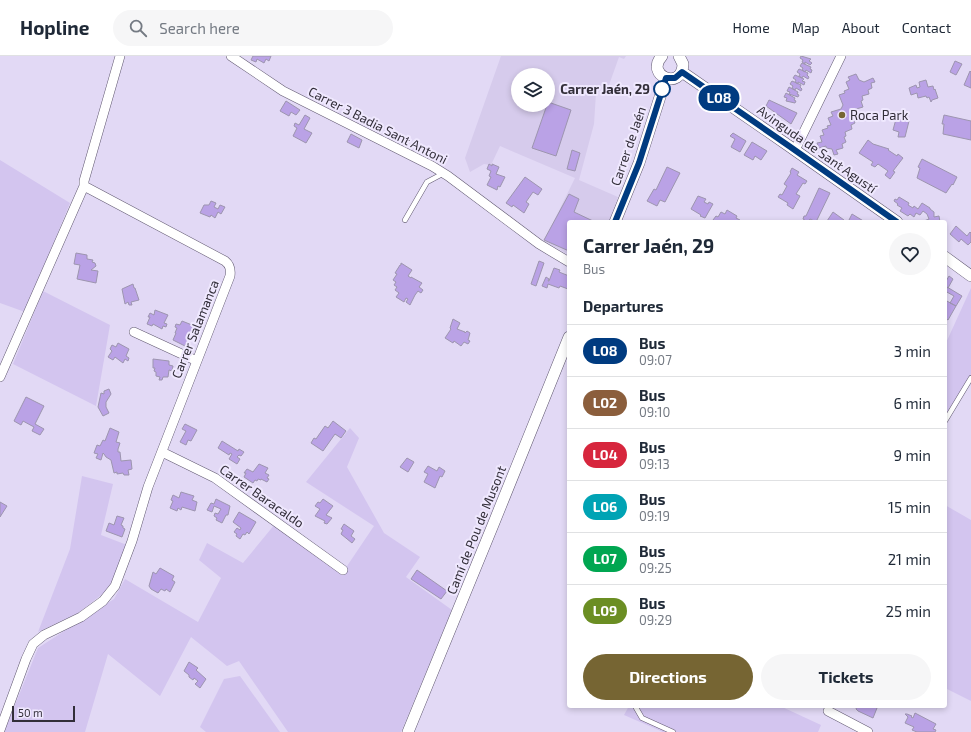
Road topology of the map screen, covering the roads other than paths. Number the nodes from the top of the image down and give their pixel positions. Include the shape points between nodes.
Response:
1 (120, 56) edge
2 (232, 56) edge
3 (678, 56) edge
4 (841, 56) edge
5 (658, 57) edge
6 (682, 72) junction
7 (666, 78) junction
8 (796, 150) junction
9 (444, 173) junction
10 (84, 186) junction
11 (405, 220) dead end
12 (616, 220) edge
13 (894, 220) edge
14 (947, 258) edge
15 (567, 261) edge
16 (971, 276) edge
17 (134, 332) dead end
18 (567, 342) edge
19 (197, 361) junction
20 (3, 364) edge
21 (0, 377) edge
22 (971, 378) edge
23 (947, 418) edge
24 (162, 452) junction
25 (343, 570) dead end
26 (636, 708) edge
27 (828, 711) dead end
28 (0, 730) edge
29 (408, 732) edge
30 (673, 732) edge
31 (868, 732) edge

1 - 10 street
2 - 9 street, Carrer 3 Badia Sant Antoni via 283,91
3 - 6 street via 683,64
4 - 8 street
5 - 7 street via 658,70
6 - 7 street via 675,78
6 - 8 street, Avinguda de Sant Agustí
7 - 12 street, Carrer de Jaén via 639,163
8 - 13 street, Avinguda de Sant Agustí
9 - 11 lane via 427,182
9 - 15 street, Carrer 3 Badia Sant Antoni via 539,244
10 - 19 street, Carrer Salamanca via 228,264 231,269 230,276
10 - 20 street
14 - 16 street
17 - 19 street
18 - 29 street, Camí de Pou de Musont
19 - 24 street, Carrer Salamanca
20 - 21 street
22 - 23 lane
24 - 25 street, Carrer Baracaldo via 215,478
24 - 28 street, Carrer Salamanca via 115,586 103,601 81,617 44,635 33,644
26 - 30 lane via 642,718
27 - 31 street

